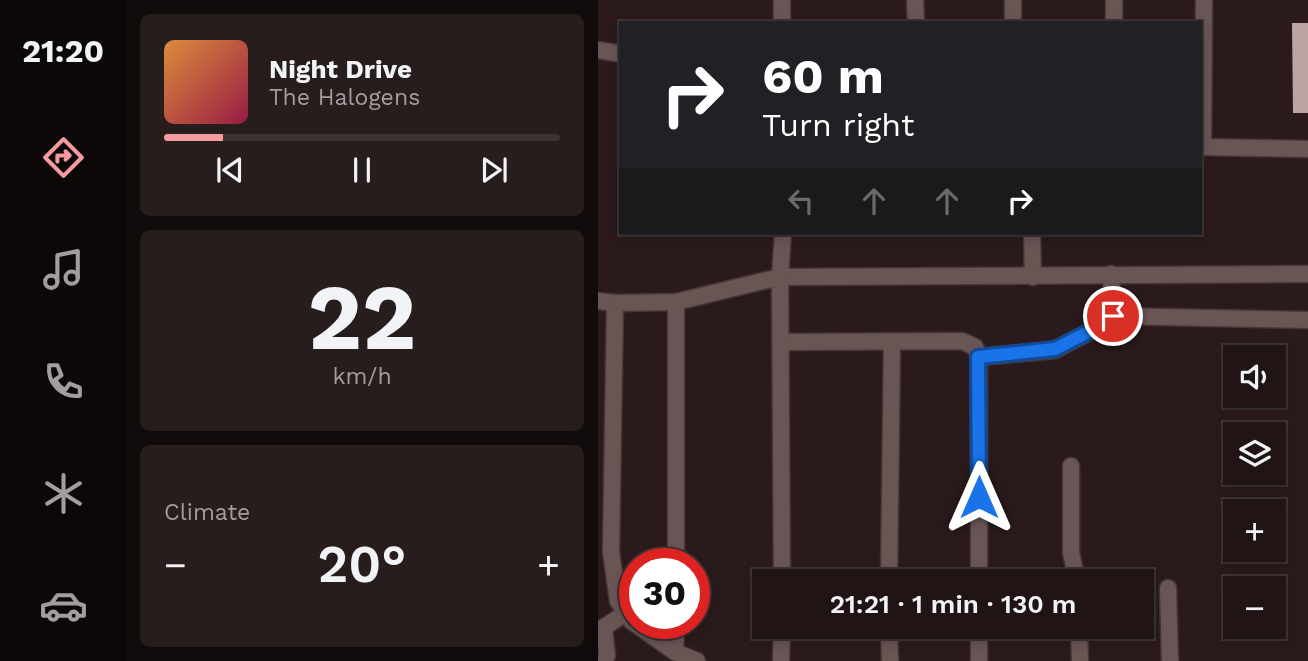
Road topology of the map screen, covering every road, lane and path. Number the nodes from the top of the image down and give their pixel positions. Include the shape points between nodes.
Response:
1 (782, 0) edge
2 (915, 0) edge
3 (1013, 0) edge
4 (1114, 0) edge
5 (1204, 0) edge
6 (782, 21) edge
7 (916, 21) edge
8 (1013, 21) edge
9 (1114, 21) edge
10 (598, 50) edge
11 (619, 54) edge
12 (1202, 147) edge
13 (1307, 149) edge
14 (783, 235) edge
15 (1032, 235) edge
16 (1111, 274) junction
17 (1307, 274) edge
18 (781, 277) junction
19 (1033, 277) junction
20 (598, 301) edge
21 (676, 302) junction
22 (616, 303) junction
23 (1113, 316) junction
24 (1307, 320) edge
25 (781, 342) junction
26 (892, 343) junction
27 (978, 357) junction
28 (1071, 466) dead end
29 (605, 500) edge
30 (676, 548) edge
31 (782, 569) edge
32 (889, 569) edge
33 (979, 569) edge
34 (1076, 569) edge
35 (1168, 588) dead end
36 (619, 602) edge
37 (619, 618) edge
38 (601, 630) edge
39 (657, 639) edge
40 (676, 639) edge
41 (782, 639) edge
42 (889, 639) edge
43 (979, 639) edge
44 (1079, 639) edge
45 (676, 652) junction
46 (605, 661) edge
47 (697, 661) edge
48 (781, 661) edge
49 (890, 661) edge
50 (979, 661) edge
51 (1080, 661) edge
52 (1170, 661) edge

1 - 6 street
2 - 7 street
3 - 8 street
4 - 9 street
5 - 12 street
10 - 11 street
12 - 13 street
14 - 18 street
15 - 19 street
16 - 17 street
16 - 19 street
16 - 23 street
18 - 19 street
18 - 21 street
18 - 25 street
20 - 22 street
21 - 22 street
21 - 30 street
22 - 29 street
23 - 24 street
23 - 27 street via 1055,349
25 - 26 street
25 - 31 street
26 - 27 street via 962,341 975,347
26 - 32 street
27 - 33 street
28 - 34 street
29 - 36 street
35 - 52 street
37 - 38 street
38 - 46 street
39 - 45 street
40 - 45 street
41 - 48 street
42 - 49 street
43 - 50 street
44 - 51 street
45 - 47 street

